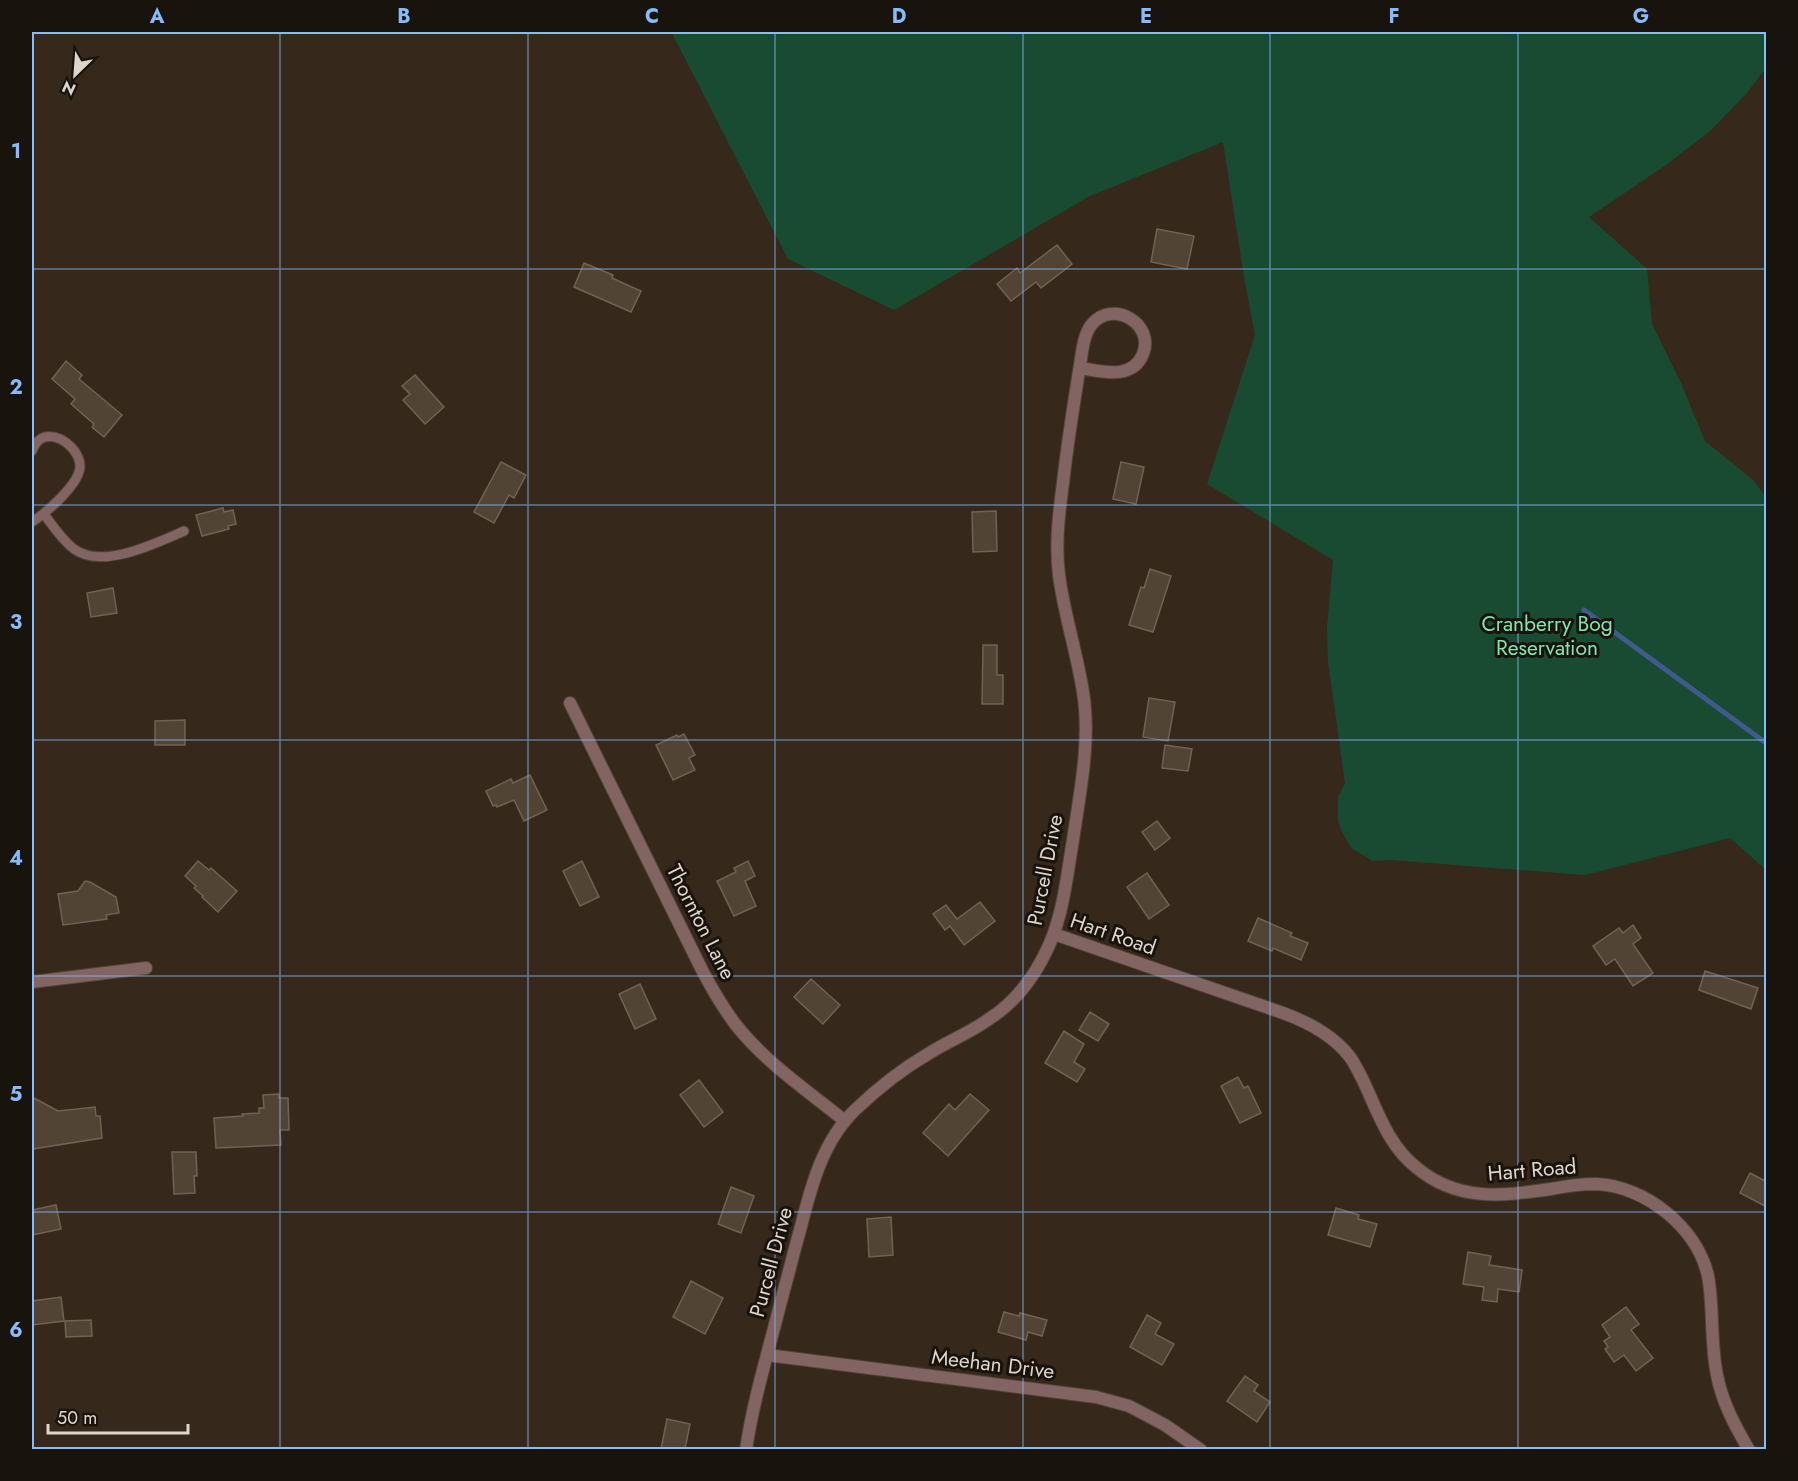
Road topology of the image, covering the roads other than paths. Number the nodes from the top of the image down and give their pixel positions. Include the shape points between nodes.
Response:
1 (1080, 368) junction
2 (32, 451) edge
3 (44, 514) junction
4 (32, 522) edge
5 (184, 531) dead end
6 (570, 703) dead end
7 (1054, 934) junction
8 (146, 968) dead end
9 (32, 982) edge
10 (845, 1121) junction
11 (767, 1354) junction
12 (746, 1449) edge
13 (1201, 1449) edge
14 (1749, 1449) edge

1 - 1 street, Purcell Drive via 1086,334 1098,318 1123,314 1139,326 1145,344 1134,366 1115,373
1 - 7 street, Purcell Drive via 1060,502 1058,556 1060,586 1083,692 1085,738 1067,876
2 - 3 lane via 41,436 53,436 72,450 80,466 76,478
3 - 4 lane
3 - 5 lane via 75,551 100,557 134,551
6 - 10 street, Thornton Lane via 726,1011 766,1057
7 - 10 street, Purcell Drive via 1035,972 1009,1003 899,1074
7 - 14 street, Hart Road via 1319,1029 1350,1057 1398,1150 1418,1170 1443,1184 1491,1195 1604,1184 1628,1190 1655,1204 1689,1237 1703,1261 1710,1287 1717,1374 1728,1411
8 - 9 street
10 - 11 street, Purcell Drive via 812,1185
11 - 12 street, Purcell Drive
11 - 13 street, Meehan Drive via 1096,1397 1130,1406

